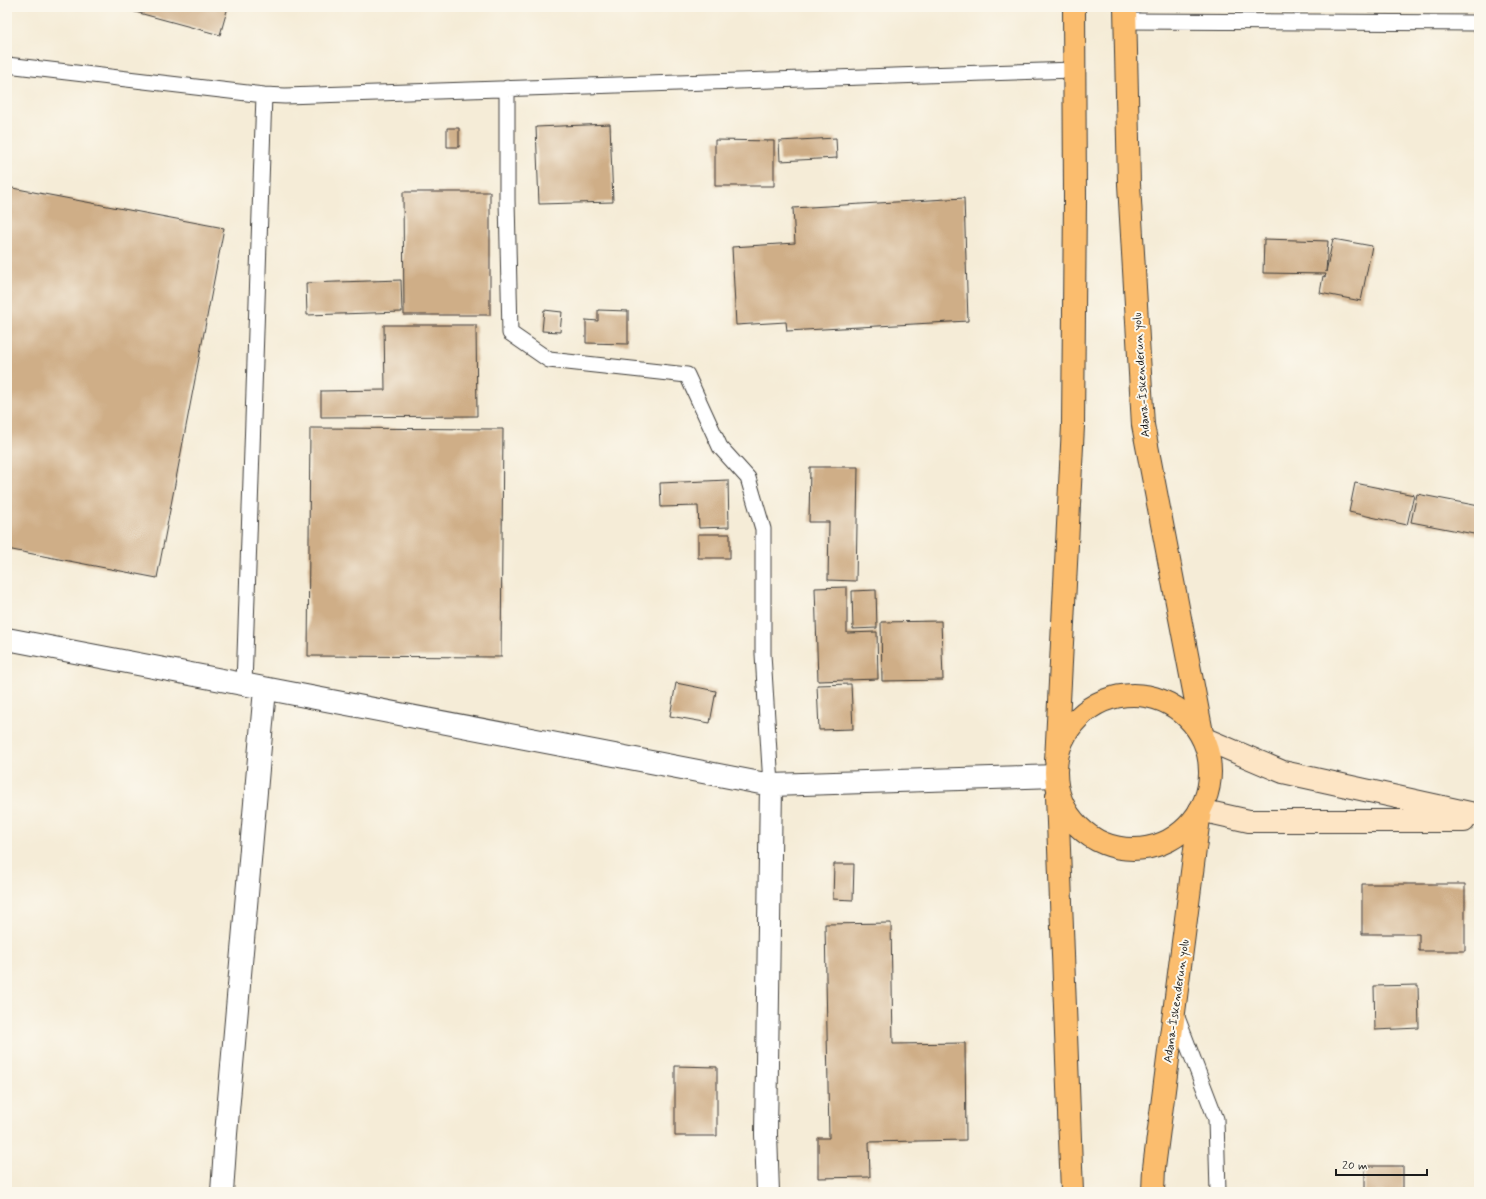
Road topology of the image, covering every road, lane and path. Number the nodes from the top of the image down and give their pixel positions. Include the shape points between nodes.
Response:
1 (1074, 7) edge
2 (1125, 14) edge
3 (1479, 23) edge
4 (7, 65) edge
5 (1075, 70) junction
6 (507, 88) junction
7 (264, 95) junction
8 (7, 639) edge
9 (244, 685) junction
10 (266, 689) junction
11 (1203, 738) junction
12 (1056, 775) junction
13 (771, 785) junction
14 (1200, 810) junction
15 (1479, 815) edge
16 (1479, 821) edge
17 (1175, 1010) junction
18 (222, 1192) edge
19 (768, 1192) edge
20 (1072, 1192) edge
21 (1153, 1192) edge
22 (1218, 1192) edge

1 - 5 highway
2 - 3 lane
2 - 11 highway, Adana-İskenderun yolu via 1129,184 1143,425
4 - 7 lane
5 - 6 lane
5 - 12 highway via 1073,426
6 - 7 lane
6 - 13 lane via 510,333 549,360 687,375 720,447 748,478 763,529 763,654
7 - 9 lane
8 - 9 street
9 - 10 street
10 - 13 street
10 - 18 street
11 - 12 highway via 1188,717 1169,703 1146,695 1121,695 1097,703 1077,718 1063,738
11 - 14 highway via 1210,768 1209,787
11 - 15 street via 1283,772
12 - 13 street
12 - 14 highway via 1067,812 1084,832 1108,845 1134,849 1160,844 1183,831
12 - 20 highway
13 - 19 street via 766,1134
14 - 16 street via 1249,821
14 - 17 highway, Adana-İskenderun yolu
17 - 21 highway, Adana-İskenderun yolu
17 - 22 lane via 1216,1119

